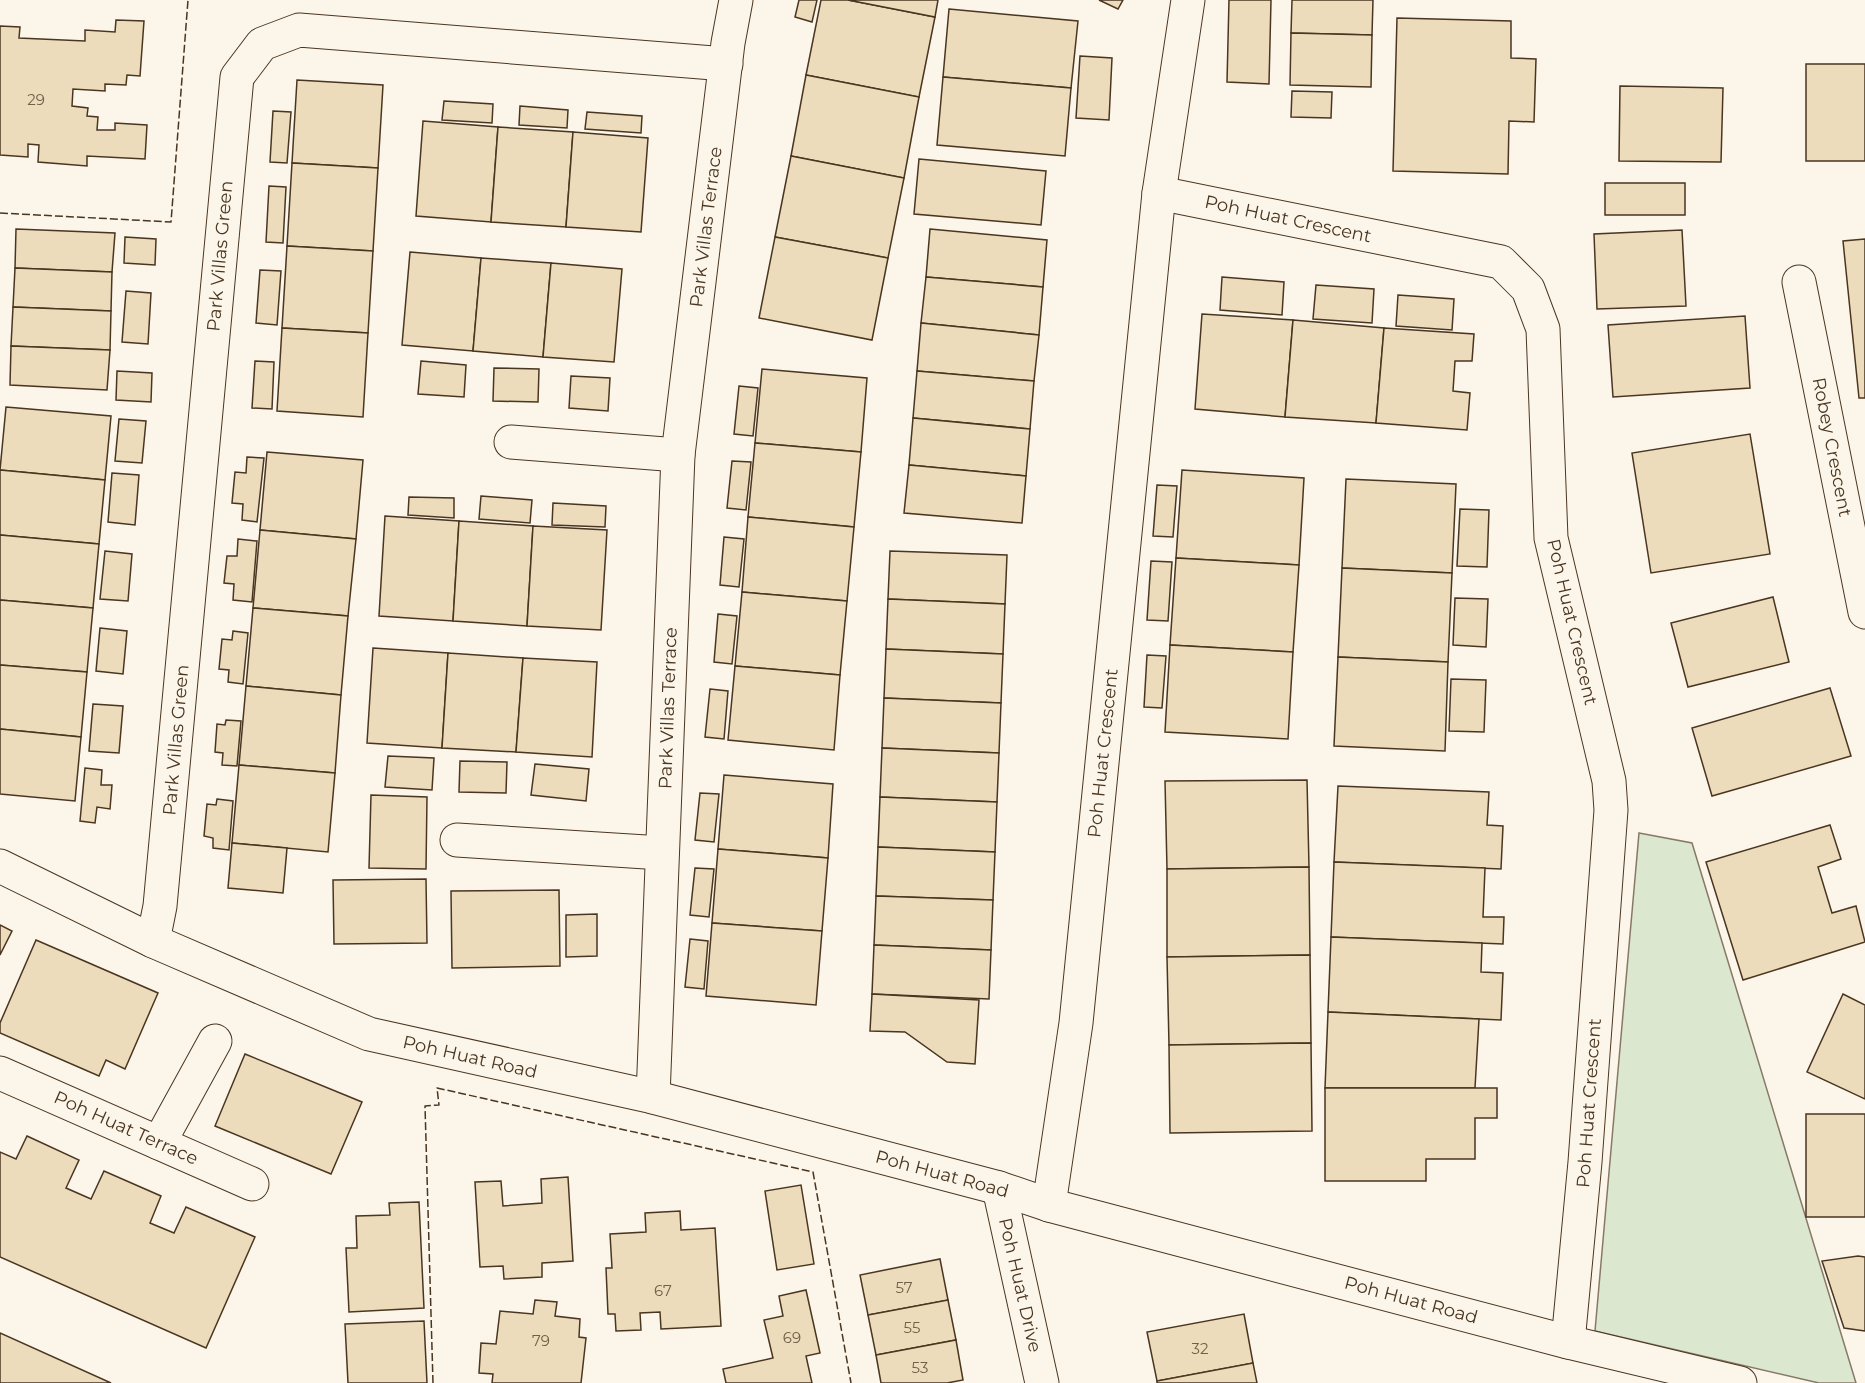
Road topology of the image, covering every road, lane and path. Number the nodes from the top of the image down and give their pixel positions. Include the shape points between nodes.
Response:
1 (735, 0) edge
2 (1188, 0) edge
3 (726, 64) junction
4 (1159, 193) junction
5 (1799, 282) dead end
6 (511, 442) dead end
7 (678, 455) junction
8 (1865, 612) edge
9 (457, 840) dead end
10 (662, 853) junction
11 (0, 866) edge
12 (153, 941) junction
13 (215, 1041) dead end
14 (0, 1073) edge
15 (653, 1098) junction
16 (159, 1143) junction
17 (252, 1184) dead end
18 (999, 1188) junction
19 (1049, 1205) junction
20 (1568, 1342) junction
21 (1042, 1383) edge
22 (1740, 1383) edge

1 - 3 street, Park Villas Terrace
2 - 4 street, Poh Huat Crescent
3 - 7 street, Park Villas Terrace
3 - 12 street, Park Villas Green via 299,30 262,44 237,78 160,906
4 - 19 street, Poh Huat Crescent via 1076,1023
4 - 20 street, Poh Huat Crescent via 1501,262 1528,289 1543,329 1551,538 1609,781 1611,810
5 - 8 street, Robey Crescent
6 - 7 street
7 - 10 street, Park Villas Terrace
9 - 10 street
10 - 15 street, Park Villas Terrace
11 - 12 street, Poh Huat Road
12 - 15 street, Poh Huat Road via 369,1034
13 - 16 street
14 - 16 street, Poh Huat Terrace
15 - 18 street, Poh Huat Road
16 - 17 street, Poh Huat Terrace
18 - 19 street, Poh Huat Road
18 - 21 street, Poh Huat Drive
19 - 20 street, Poh Huat Road
20 - 22 street, Poh Huat Road

